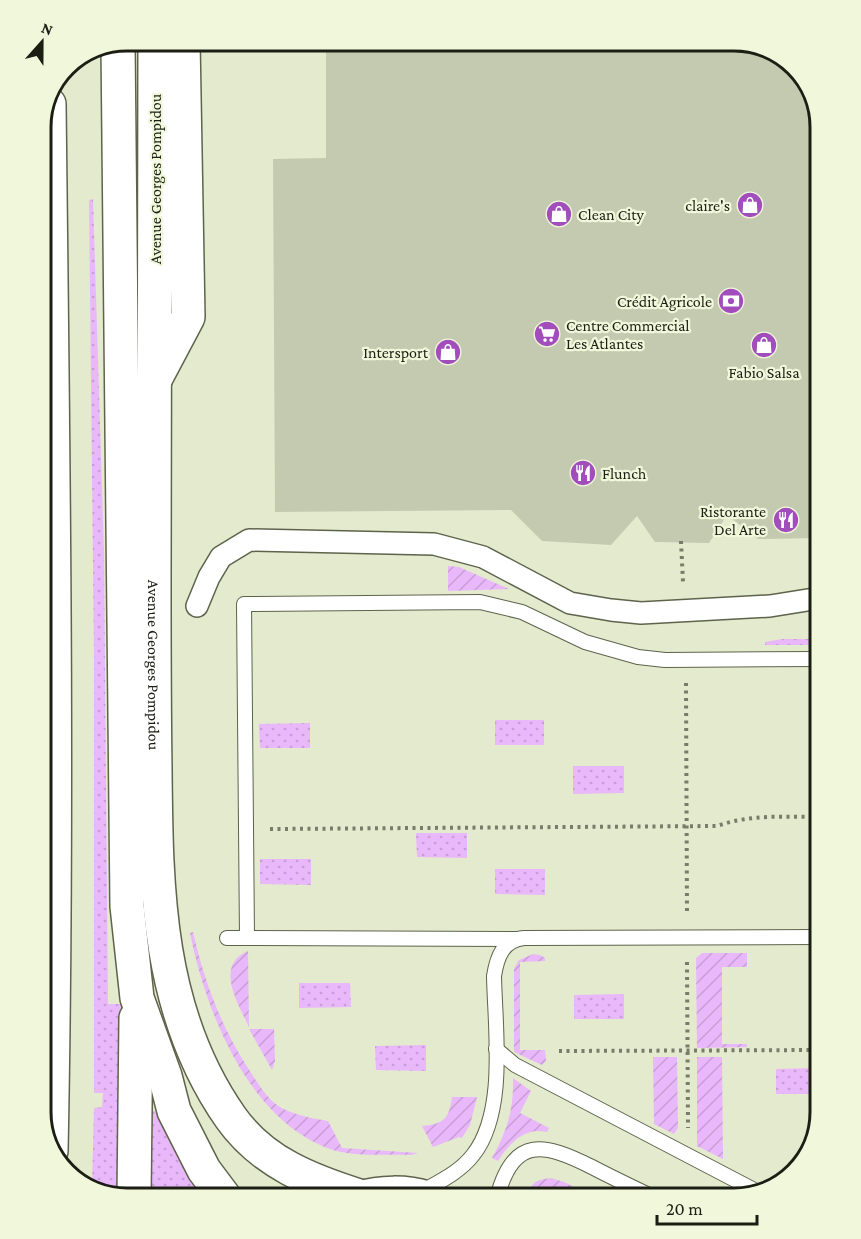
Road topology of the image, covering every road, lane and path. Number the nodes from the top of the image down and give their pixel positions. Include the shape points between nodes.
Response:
1 (155, 51) edge
2 (183, 51) edge
3 (118, 52) edge
4 (51, 323) edge
5 (152, 385) junction
6 (681, 542) dead end
7 (810, 600) edge
8 (197, 606) dead end
9 (684, 611) junction
10 (686, 659) junction
11 (810, 659) edge
12 (810, 817) edge
13 (687, 826) junction
14 (246, 829) junction
15 (810, 937) edge
16 (227, 938) dead end
17 (247, 938) junction
18 (687, 938) junction
19 (517, 939) junction
20 (136, 998) junction
21 (496, 1049) junction
22 (810, 1050) edge
23 (559, 1051) dead end
24 (687, 1051) junction
25 (51, 1116) edge
26 (682, 1153) junction
27 (747, 1186) edge
28 (134, 1188) edge
29 (218, 1188) edge
30 (331, 1188) edge
31 (433, 1188) edge
32 (500, 1188) edge
33 (634, 1188) edge

1 - 5 main road, Avenue Georges Pompidou
2 - 5 main road via 188,317
3 - 20 main road, Avenue Georges Pompidou via 127,906
4 - 25 main road via 55,816
5 - 30 main road, Avenue Georges Pompidou via 155,865 164,945 176,999 198,1061 232,1119 268,1156
6 - 9 path
7 - 9 street
8 - 9 street via 221,557 249,540 434,544 483,557 570,603 641,613
10 - 11 lane
10 - 13 path
10 - 14 lane via 638,657 609,650 567,635 522,612 480,602 244,604
12 - 13 path via 753,818 717,826
13 - 14 path
13 - 18 path
14 - 17 lane
15 - 18 lane
16 - 17 lane
17 - 19 lane
18 - 19 lane
18 - 24 path
19 - 21 lane via 502,950 496,966
20 - 28 main road
20 - 29 main road, Avenue Georges Pompidou via 174,1111
21 - 26 lane via 515,1065
21 - 31 lane via 495,1101 490,1123 473,1155
22 - 24 path
23 - 24 path
24 - 26 path via 688,1136
26 - 27 lane
32 - 33 lane via 519,1157 541,1148 564,1154

